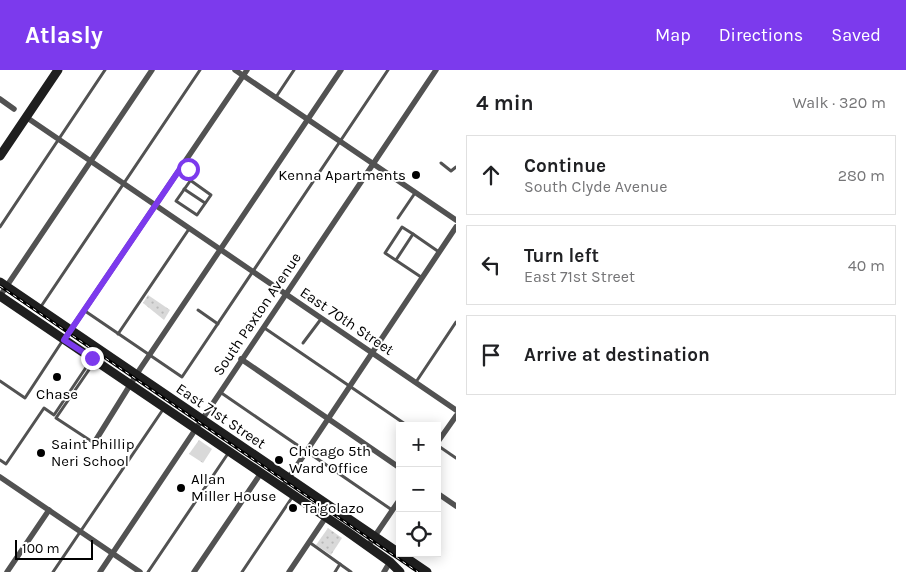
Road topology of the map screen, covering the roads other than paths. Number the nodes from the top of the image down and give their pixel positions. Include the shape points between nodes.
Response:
1 (58, 70) edge
2 (106, 70) edge
3 (152, 70) edge
4 (200, 70) edge
5 (234, 70) edge
6 (294, 70) edge
7 (341, 70) edge
8 (388, 70) edge
9 (436, 70) edge
10 (245, 73) edge
11 (275, 98) junction
12 (0, 100) edge
13 (14, 109) dead end
14 (26, 118) junction
15 (308, 119) junction
16 (59, 140) junction
17 (340, 142) junction
18 (0, 156) edge
19 (91, 162) junction
20 (441, 163) dead end
21 (373, 164) junction
22 (182, 166) junction
23 (456, 167) edge
24 (190, 180) junction
25 (123, 184) junction
26 (184, 189) junction
27 (415, 193) junction
28 (205, 203) junction
29 (156, 206) junction
30 (398, 218) dead end
31 (456, 220) edge
32 (0, 227) edge
33 (189, 228) junction
34 (456, 228) edge
35 (413, 234) junction
36 (220, 250) junction
37 (440, 252) junction
38 (396, 260) junction
39 (253, 272) junction
40 (422, 278) junction
41 (3, 284) edge
42 (285, 294) junction
43 (0, 296) edge
44 (40, 309) junction
45 (198, 310) dead end
46 (85, 311) junction
47 (322, 318) junction
48 (456, 322) edge
49 (218, 324) junction
50 (263, 327) junction
51 (71, 330) junction
52 (118, 334) junction
53 (64, 340) junction
54 (304, 343) dead end
55 (372, 353) junction
56 (150, 355) junction
57 (94, 359) junction
58 (241, 359) junction
59 (137, 375) junction
60 (0, 381) edge
61 (416, 382) junction
62 (132, 386) junction
63 (350, 386) junction
64 (219, 392) junction
65 (164, 408) junction
66 (456, 410) edge
67 (456, 416) edge
68 (328, 418) junction
69 (202, 419) junction
70 (402, 422) edge
71 (196, 429) junction
72 (441, 438) edge
73 (94, 443) joint
74 (441, 447) edge
75 (306, 450) junction
76 (229, 452) junction
77 (456, 458) edge
78 (0, 460) edge
79 (399, 467) edge
80 (262, 474) junction
81 (0, 477) edge
82 (288, 478) junction
83 (282, 488) junction
84 (294, 495) junction
85 (441, 496) edge
86 (396, 504) edge
87 (456, 506) edge
88 (49, 510) junction
89 (392, 510) junction
90 (326, 517) junction
91 (81, 532) junction
92 (375, 536) junction
93 (309, 542) junction
94 (368, 546) junction
95 (113, 553) junction
96 (390, 562) junction
97 (340, 564) junction
98 (7, 572) edge
99 (53, 572) edge
100 (100, 572) edge
101 (140, 572) edge
102 (148, 572) edge
103 (194, 572) edge
104 (242, 572) edge
105 (289, 572) edge
106 (335, 572) edge
107 (351, 572) edge
108 (384, 572) edge
109 (400, 572) edge
110 (427, 572) edge

1 - 14 main road
2 - 16 lane
3 - 19 street
4 - 25 lane
5 - 10 street
6 - 11 lane
7 - 15 street
8 - 17 lane
9 - 21 street, South Paxton Avenue
10 - 11 street
10 - 22 street
11 - 15 street
12 - 13 street
14 - 16 street, East 70th Street
14 - 18 main road
15 - 17 street
15 - 36 street
16 - 19 street, East 70th Street
16 - 32 lane
17 - 21 street
17 - 39 lane
19 - 25 street, East 70th Street
19 - 41 street
20 - 23 lane via 451,171
21 - 27 street
21 - 42 street, South Paxton Avenue
22 - 24 lane via 195,174
22 - 29 street
24 - 26 lane
24 - 28 lane via 211,195
25 - 29 street, East 70th Street
25 - 44 lane
26 - 28 lane
26 - 28 lane via 176,201 197,215
27 - 30 lane
27 - 31 street
29 - 33 street, East 70th Street
29 - 46 street
33 - 36 street, East 70th Street
33 - 52 lane
34 - 37 street
35 - 37 lane
35 - 38 lane
35 - 38 lane via 402,227 385,252
36 - 39 street, East 70th Street
36 - 56 street
37 - 40 street
38 - 40 lane
39 - 42 street, East 70th Street
39 - 49 lane
40 - 55 street
41 - 43 street
41 - 44 main road, East 71st Street
42 - 47 street, East 70th Street
42 - 50 street, South Paxton Avenue
43 - 53 main road, East 71st Street
44 - 51 main road, East 71st Street
45 - 49 lane
46 - 51 street
46 - 52 lane
47 - 54 lane
47 - 55 street, East 70th Street
48 - 61 lane
49 - 56 lane via 182,378
50 - 58 street, South Paxton Avenue
50 - 63 lane
51 - 53 street
51 - 59 main road, East 71st Street
52 - 56 lane
53 - 57 main road, East 71st Street
53 - 60 lane via 25,398
55 - 61 street, East 70th Street
55 - 63 street
56 - 59 street
57 - 62 main road, East 71st Street
57 - 73 lane via 56,418
57 - 78 lane via 54,415 44,408 6,464
58 - 64 street, South Paxton Avenue
58 - 68 street
59 - 62 street
59 - 69 main road, East 71st Street
61 - 66 street, East 70th Street
62 - 65 main road, East 71st Street
62 - 73 street
63 - 68 street
63 - 70 lane
64 - 69 street, South Paxton Avenue
64 - 75 lane
65 - 71 main road, East 71st Street
65 - 91 lane
67 - 72 street
68 - 75 street
68 - 79 street
69 - 71 street, South Paxton Avenue
69 - 82 main road, East 71st Street
71 - 76 main road, East 71st Street
71 - 95 street, South Paxton Avenue
74 - 77 lane
75 - 82 street
75 - 89 lane
76 - 80 main road, East 71st Street
76 - 102 lane
80 - 83 main road, East 71st Street
80 - 103 street
81 - 88 street
82 - 83 street
82 - 92 main road, East 71st Street
83 - 84 main road, East 71st Street
84 - 90 main road, East 71st Street
84 - 104 lane
85 - 87 street
86 - 89 street
88 - 91 street
88 - 98 street
89 - 92 street
90 - 93 street
90 - 94 main road, East 71st Street
91 - 95 street
91 - 99 lane
92 - 94 street
92 - 110 main road, East 71st Street
93 - 97 lane
93 - 105 street
94 - 96 main road, East 71st Street
95 - 100 street, South Paxton Avenue
95 - 101 street
96 - 108 street
96 - 109 main road, East 71st Street
97 - 106 lane
97 - 107 lane

